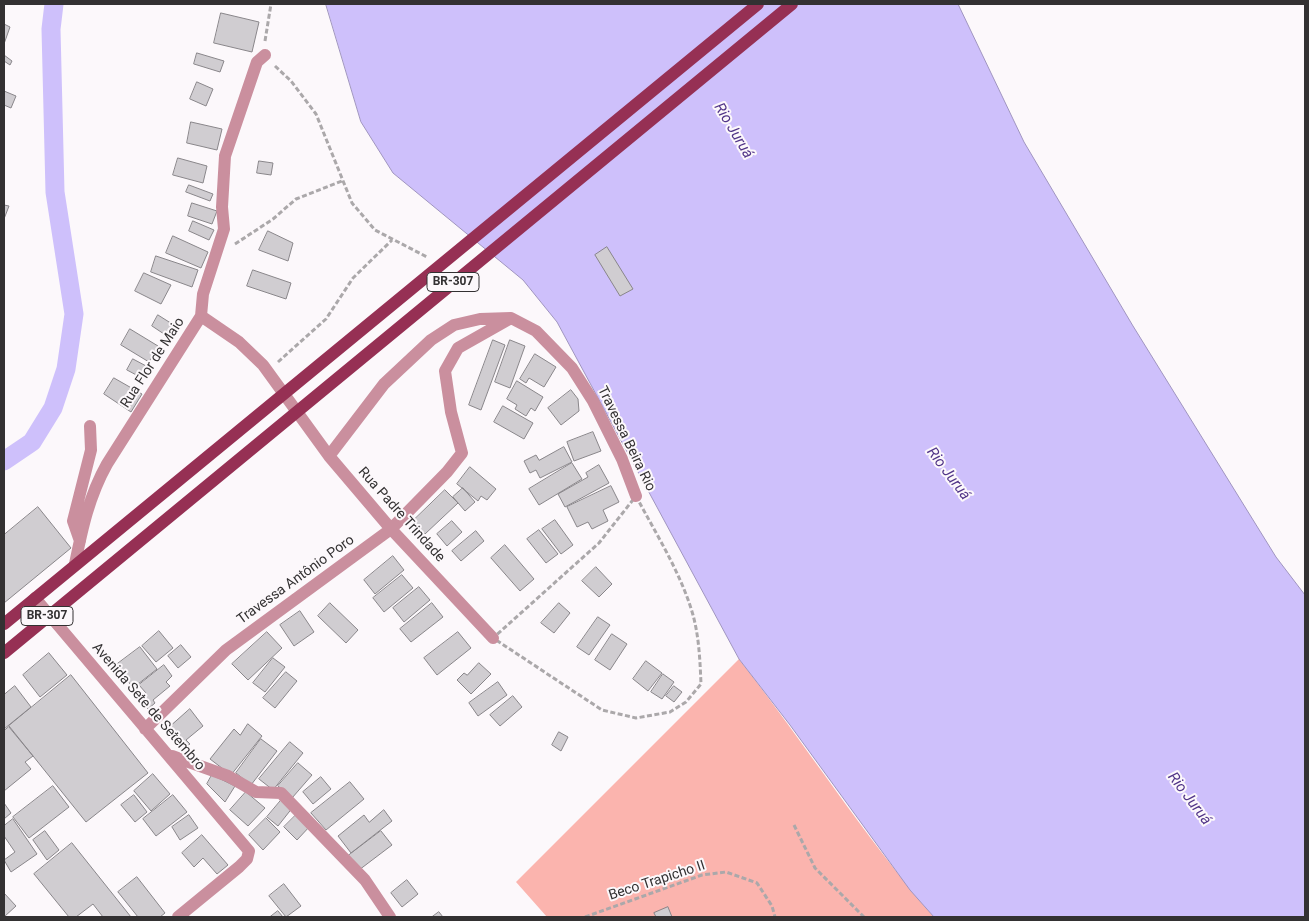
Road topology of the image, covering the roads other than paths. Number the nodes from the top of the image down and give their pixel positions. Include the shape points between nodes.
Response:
1 (758, 4) edge
2 (792, 4) edge
3 (265, 55) road end
4 (201, 316) junction
5 (511, 318) junction
6 (90, 426) dead end
7 (329, 456) junction
8 (636, 496) road end
9 (391, 529) junction
10 (80, 541) junction
11 (75, 564) junction
12 (35, 598) junction
13 (49, 615) junction
14 (4, 624) edge
15 (494, 638) road end
16 (4, 653) edge
17 (145, 729) junction
18 (170, 755) junction
19 (178, 917) edge
20 (390, 917) edge

1 - 11 main road, BR-307
2 - 13 main road, BR-307
3 - 4 street, Rua Flor de Maio via 257,62 225,156 224,229 203,294
4 - 7 street, Rua Padre Trindade via 239,342 268,372
4 - 10 street, Rua Flor de Maio via 106,464 94,488
5 - 7 street, Travessa Beira Rio via 480,319 454,326 431,340 384,384
5 - 8 street, Travessa Beira Rio via 536,331 572,368 593,401 622,459
5 - 9 street, Travessa Antônio Poro via 458,348 445,372 462,453
6 - 10 street via 91,450 73,521
7 - 9 street, Rua Padre Trindade
9 - 15 street, Rua Padre Trindade
9 - 17 street, Travessa Antônio Poro via 226,650
10 - 11 street, Rua Flor de Maio
11 - 12 main road, BR-307
12 - 13 street, Avenida Sete de Setembro
12 - 14 main road, BR-307
13 - 16 main road, BR-307
13 - 17 street, Avenida Sete de Setembro
17 - 18 street, Avenida Sete de Setembro
18 - 19 street, Avenida Sete de Setembro via 249,851 247,859
18 - 20 street via 228,776 256,792 281,793 365,880

